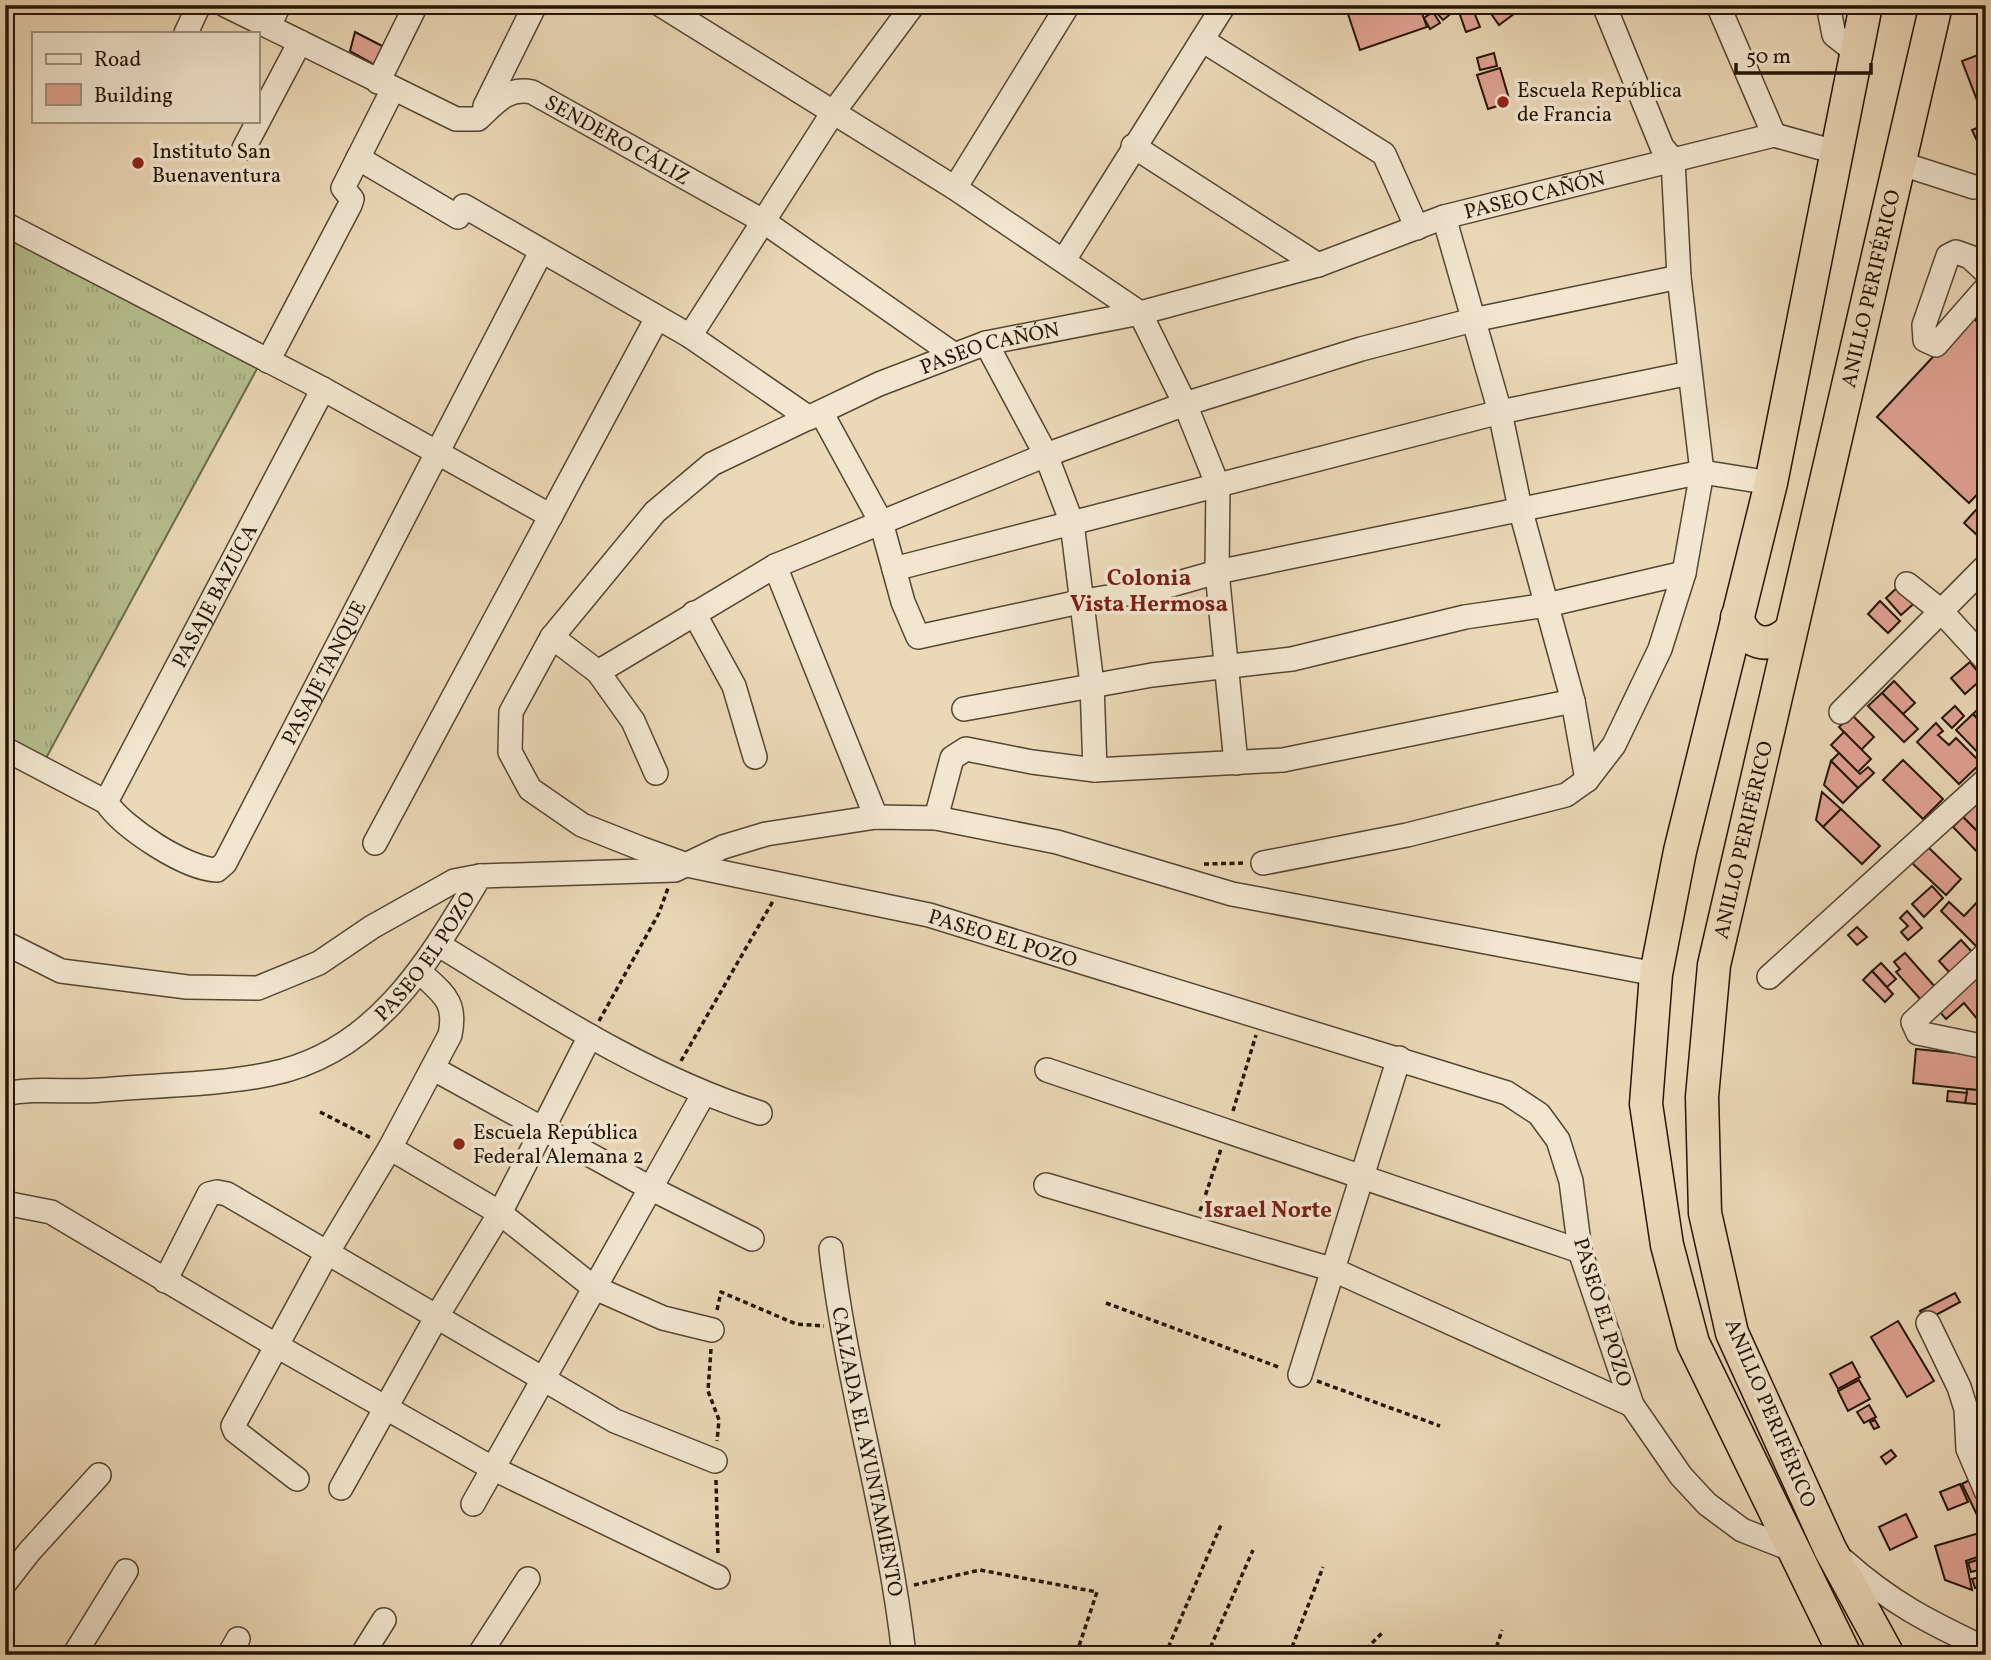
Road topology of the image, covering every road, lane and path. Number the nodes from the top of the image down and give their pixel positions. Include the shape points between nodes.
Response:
1 (199, 5) edge
2 (225, 5) edge
3 (416, 5) edge
4 (535, 5) edge
5 (661, 5) edge
6 (913, 5) edge
7 (1068, 5) edge
8 (1224, 5) edge
9 (1604, 5) edge
10 (1718, 5) edge
11 (1828, 5) edge
12 (1866, 5) edge
13 (1933, 8) edge
14 (274, 15) edge
15 (186, 32) edge
16 (1202, 40) junction
17 (299, 42) junction
18 (1857, 53) junction
19 (385, 86) junction
20 (832, 114) junction
21 (259, 119) edge
22 (478, 119) junction
23 (257, 122) edge
24 (1774, 135) junction
25 (1133, 146) junction
26 (244, 148) dead end
27 (1839, 153) junction
28 (358, 158) junction
29 (1673, 160) junction
30 (1899, 163) junction
31 (1982, 187) edge
32 (955, 188) junction
33 (1444, 217) junction
34 (763, 221) junction
35 (5, 224) edge
36 (1417, 228) junction
37 (541, 252) junction
38 (1064, 260) junction
39 (1318, 265) junction
40 (1986, 272) edge
41 (1679, 277) junction
42 (1986, 288) edge
43 (1140, 313) junction
44 (657, 318) junction
45 (1474, 320) junction
46 (690, 337) junction
47 (986, 343) junction
48 (953, 354) junction
49 (268, 360) junction
50 (1690, 373) junction
51 (323, 389) junction
52 (1185, 404) junction
53 (1500, 412) junction
54 (815, 415) junction
55 (437, 455) junction
56 (1046, 455) junction
57 (1702, 472) junction
58 (1771, 483) junction
59 (1217, 486) junction
60 (1520, 508) junction
61 (551, 516) junction
62 (881, 522) junction
63 (1072, 523) junction
64 (775, 566) junction
65 (1986, 566) edge
66 (894, 569) junction
67 (1217, 572) junction
68 (1685, 573) junction
69 (1907, 584) dead end
70 (1084, 601) junction
71 (1547, 606) junction
72 (1941, 611) junction
73 (694, 613) junction
74 (1737, 617) junction
75 (1790, 631) junction
76 (552, 637) junction
77 (1986, 660) edge
78 (1227, 666) junction
79 (597, 672) junction
80 (1092, 684) junction
81 (1573, 701) junction
82 (964, 709) dead end
83 (1841, 712) dead end
84 (5, 749) edge
85 (755, 757) dead end
86 (1236, 763) junction
87 (1095, 771) junction
88 (656, 773) dead end
89 (1587, 780) junction
90 (1986, 780) edge
91 (106, 802) junction
92 (876, 817) junction
93 (936, 818) junction
94 (375, 843) dead end
95 (1263, 863) dead end
96 (681, 867) junction
97 (480, 876) junction
98 (781, 886) junction
99 (5, 943) edge
100 (439, 945) junction
101 (1986, 954) edge
102 (420, 972) junction
103 (1656, 974) junction
104 (1769, 977) dead end
105 (590, 1036) junction
106 (1986, 1046) edge
107 (1399, 1058) junction
108 (433, 1069) junction
109 (1046, 1070) dead end
110 (671, 1078) junction
111 (5, 1094) edge
112 (703, 1095) junction
113 (320, 1112) dead end
114 (760, 1113) dead end
115 (541, 1128) junction
116 (390, 1148) junction
117 (1362, 1179) junction
118 (1046, 1185) dead end
119 (652, 1189) junction
120 (5, 1203) edge
121 (500, 1213) junction
122 (752, 1239) dead end
123 (831, 1250) dead end
124 (1580, 1251) junction
125 (327, 1253) junction
126 (1334, 1270) junction
127 (165, 1281) junction
128 (593, 1287) junction
129 (1106, 1303) dead end
130 (437, 1316) junction
131 (1928, 1324) dead end
132 (840, 1327) junction
133 (712, 1330) junction
134 (277, 1346) junction
135 (1300, 1375) junction
136 (542, 1380) junction
137 (1632, 1405) junction
138 (388, 1407) junction
139 (1440, 1426) dead end
140 (715, 1461) junction
141 (492, 1468) junction
142 (99, 1475) dead end
143 (297, 1479) dead end
144 (341, 1488) dead end
145 (1986, 1491) edge
146 (473, 1504) dead end
147 (1221, 1525) dead end
148 (1830, 1549) junction
149 (1253, 1550) dead end
150 (1793, 1550) junction
151 (1323, 1567) dead end
152 (126, 1571) dead end
153 (718, 1577) joint
154 (528, 1579) dead end
155 (5, 1583) edge
156 (897, 1589) junction
157 (384, 1620) dead end
158 (1502, 1630) dead end
159 (1383, 1632) dead end
160 (1985, 1649) edge
161 (74, 1655) edge
162 (362, 1655) edge
163 (480, 1655) edge
164 (904, 1655) edge
165 (1076, 1655) edge
166 (1165, 1655) edge
167 (1208, 1655) edge
168 (1289, 1655) edge
169 (1360, 1655) edge
170 (1494, 1655) edge
171 (1845, 1655) edge
172 (1888, 1655) edge
173 (1967, 1655) edge

1 - 15 street
2 - 14 street
3 - 19 street
4 - 22 street
5 - 20 street
6 - 20 street
7 - 32 street
8 - 16 street
9 - 29 street via 1662,148
10 - 24 street
11 - 18 street via 1834,35
12 - 18 highway, ANILLO PERIFÉRICO
13 - 30 highway, ANILLO PERIFÉRICO
14 - 17 street
16 - 25 street
16 - 36 street via 1384,153
17 - 19 street
17 - 21 street
18 - 27 highway, ANILLO PERIFÉRICO
19 - 22 street via 456,119
19 - 28 street
20 - 32 street
20 - 34 street
22 - 34 street, SENDERO CÁLIZ via 507,93 532,92
23 - 26 street
24 - 27 street, PASEO CAÑÓN
24 - 29 street, PASEO CAÑÓN
25 - 38 street
25 - 39 street
27 - 58 highway, ANILLO PERIFÉRICO
28 - 37 street via 458,217 464,206
28 - 49 street via 342,188 352,199 350,205
29 - 33 street, PASEO CAÑÓN
29 - 41 street
30 - 31 street
30 - 75 highway, ANILLO PERIFÉRICO
32 - 38 street
33 - 36 street, PASEO CAÑÓN
33 - 45 street
34 - 46 street
34 - 48 street, SENDERO CÁLIZ
35 - 49 street
36 - 39 street, PASEO CAÑÓN
37 - 44 street
37 - 55 street, PASAJE TANQUE
38 - 43 street
39 - 43 street, PASEO CAÑÓN
40 - 42 street via 1970,257 1956,252 1948,256 1924,325 1925,340 1936,345
41 - 45 street
41 - 50 street
43 - 47 street, PASEO CAÑÓN
43 - 52 street
44 - 46 street
44 - 61 street
45 - 52 street via 1361,349
45 - 53 street
46 - 54 street
47 - 48 street, PASEO CAÑÓN
47 - 56 street
48 - 54 street, PASEO CAÑÓN
49 - 51 street
50 - 53 street
50 - 57 street
51 - 55 street
51 - 91 street, PASAJE BAZUCA
52 - 56 street
52 - 59 street
53 - 59 street
53 - 60 street
54 - 62 street
54 - 76 street, PASEO CAÑÓN via 712,464 655,512
55 - 61 street
55 - 91 street, PASAJE TANQUE via 225,863 217,870 192,863 136,833
56 - 62 street
56 - 63 street
57 - 58 street
57 - 60 street
57 - 68 street
58 - 74 highway, ANILLO PERIFÉRICO
59 - 63 street
59 - 67 street
60 - 67 street
60 - 71 street
61 - 94 street
62 - 64 street
62 - 66 street
63 - 66 street
63 - 70 street
64 - 73 street
64 - 92 street
65 - 72 street
66 - 70 street via 918,637
67 - 70 street via 1157,589
67 - 78 street
68 - 71 street
68 - 89 street via 1660,649 1615,745
69 - 72 street
70 - 80 street
71 - 78 street via 1465,617 1292,659
71 - 81 street
72 - 77 street
72 - 83 street
73 - 79 street
73 - 85 street via 734,686
74 - 75 highway via 1741,631 1766,644 1780,641
74 - 103 highway, ANILLO PERIFÉRICO via 1680,851
75 - 148 highway, ANILLO PERIFÉRICO via 1714,965 1702,1097 1704,1213 1732,1333
76 - 79 street
76 - 96 street, PASEO CAÑÓN via 512,712 510,752 530,789 582,825
78 - 80 street
78 - 86 street
79 - 88 street via 633,721
80 - 82 street
80 - 87 street
81 - 86 street via 1283,760
81 - 89 street
84 - 91 street, PASAJE TANQUE
86 - 87 street
87 - 93 street via 967,749 952,758
89 - 95 street via 1566,795 1538,804
90 - 104 street
92 - 93 street
92 - 96 street via 766,834
93 - 103 street via 1057,842 1232,894
96 - 97 street, PASEO EL POZO
96 - 98 street, PASEO EL POZO
96 - 105 path
97 - 99 street via 454,881 319,963 258,988 187,987 61,971
97 - 100 street, PASEO EL POZO
98 - 107 street, PASEO EL POZO via 929,915
98 - 110 path
100 - 102 street, PASEO EL POZO
100 - 105 street
101 - 106 street via 1913,1022 1918,1033 1930,1037
102 - 108 street via 450,1001 453,1020
102 - 111 street, PASEO EL POZO via 384,1014 348,1042 301,1066 269,1075
103 - 150 highway, ANILLO PERIFÉRICO via 1646,1104 1667,1245 1693,1343
105 - 110 street
105 - 115 street
107 - 117 street
107 - 124 street, PASEO EL POZO via 1507,1093 1539,1114 1558,1140 1571,1181
108 - 115 street
108 - 116 street
109 - 117 street
110 - 112 street
112 - 114 street
112 - 119 street
113 - 116 path
115 - 119 street
115 - 121 street
116 - 121 street
116 - 125 street
117 - 124 street
117 - 126 street
118 - 126 street
119 - 122 street
119 - 128 street
120 - 127 street via 51,1212
121 - 128 street
121 - 130 street
123 - 132 street, CALZADA EL AYUNTAMIENTO
124 - 137 street, PASEO EL POZO
125 - 127 street via 217,1192 209,1194
125 - 130 street
125 - 134 street
126 - 135 street
126 - 137 street
127 - 134 street
128 - 133 street via 663,1318
128 - 136 street
129 - 135 path
130 - 136 street
130 - 138 street
131 - 145 street via 1959,1387 1966,1409 1968,1449
132 - 133 path via 796,1324 721,1292
132 - 156 street, CALZADA EL AYUNTAMIENTO
133 - 140 path via 708,1391 719,1420
134 - 138 street
134 - 143 street via 233,1426
135 - 139 path
136 - 140 street via 615,1421
136 - 141 street
137 - 150 street, PASEO EL POZO via 1681,1476 1707,1504 1742,1530
138 - 141 street
138 - 144 street
140 - 153 path
141 - 146 street
141 - 153 street
142 - 155 street
147 - 166 path
148 - 160 street via 1880,1593
148 - 172 highway, ANILLO PERIFÉRICO
149 - 167 path
150 - 171 highway, ANILLO PERIFÉRICO
151 - 168 path
152 - 161 street
154 - 163 street
156 - 164 street, CALZADA EL AYUNTAMIENTO
156 - 165 path via 980,1570 1097,1592
157 - 162 street
158 - 170 path
159 - 169 path
160 - 173 street

